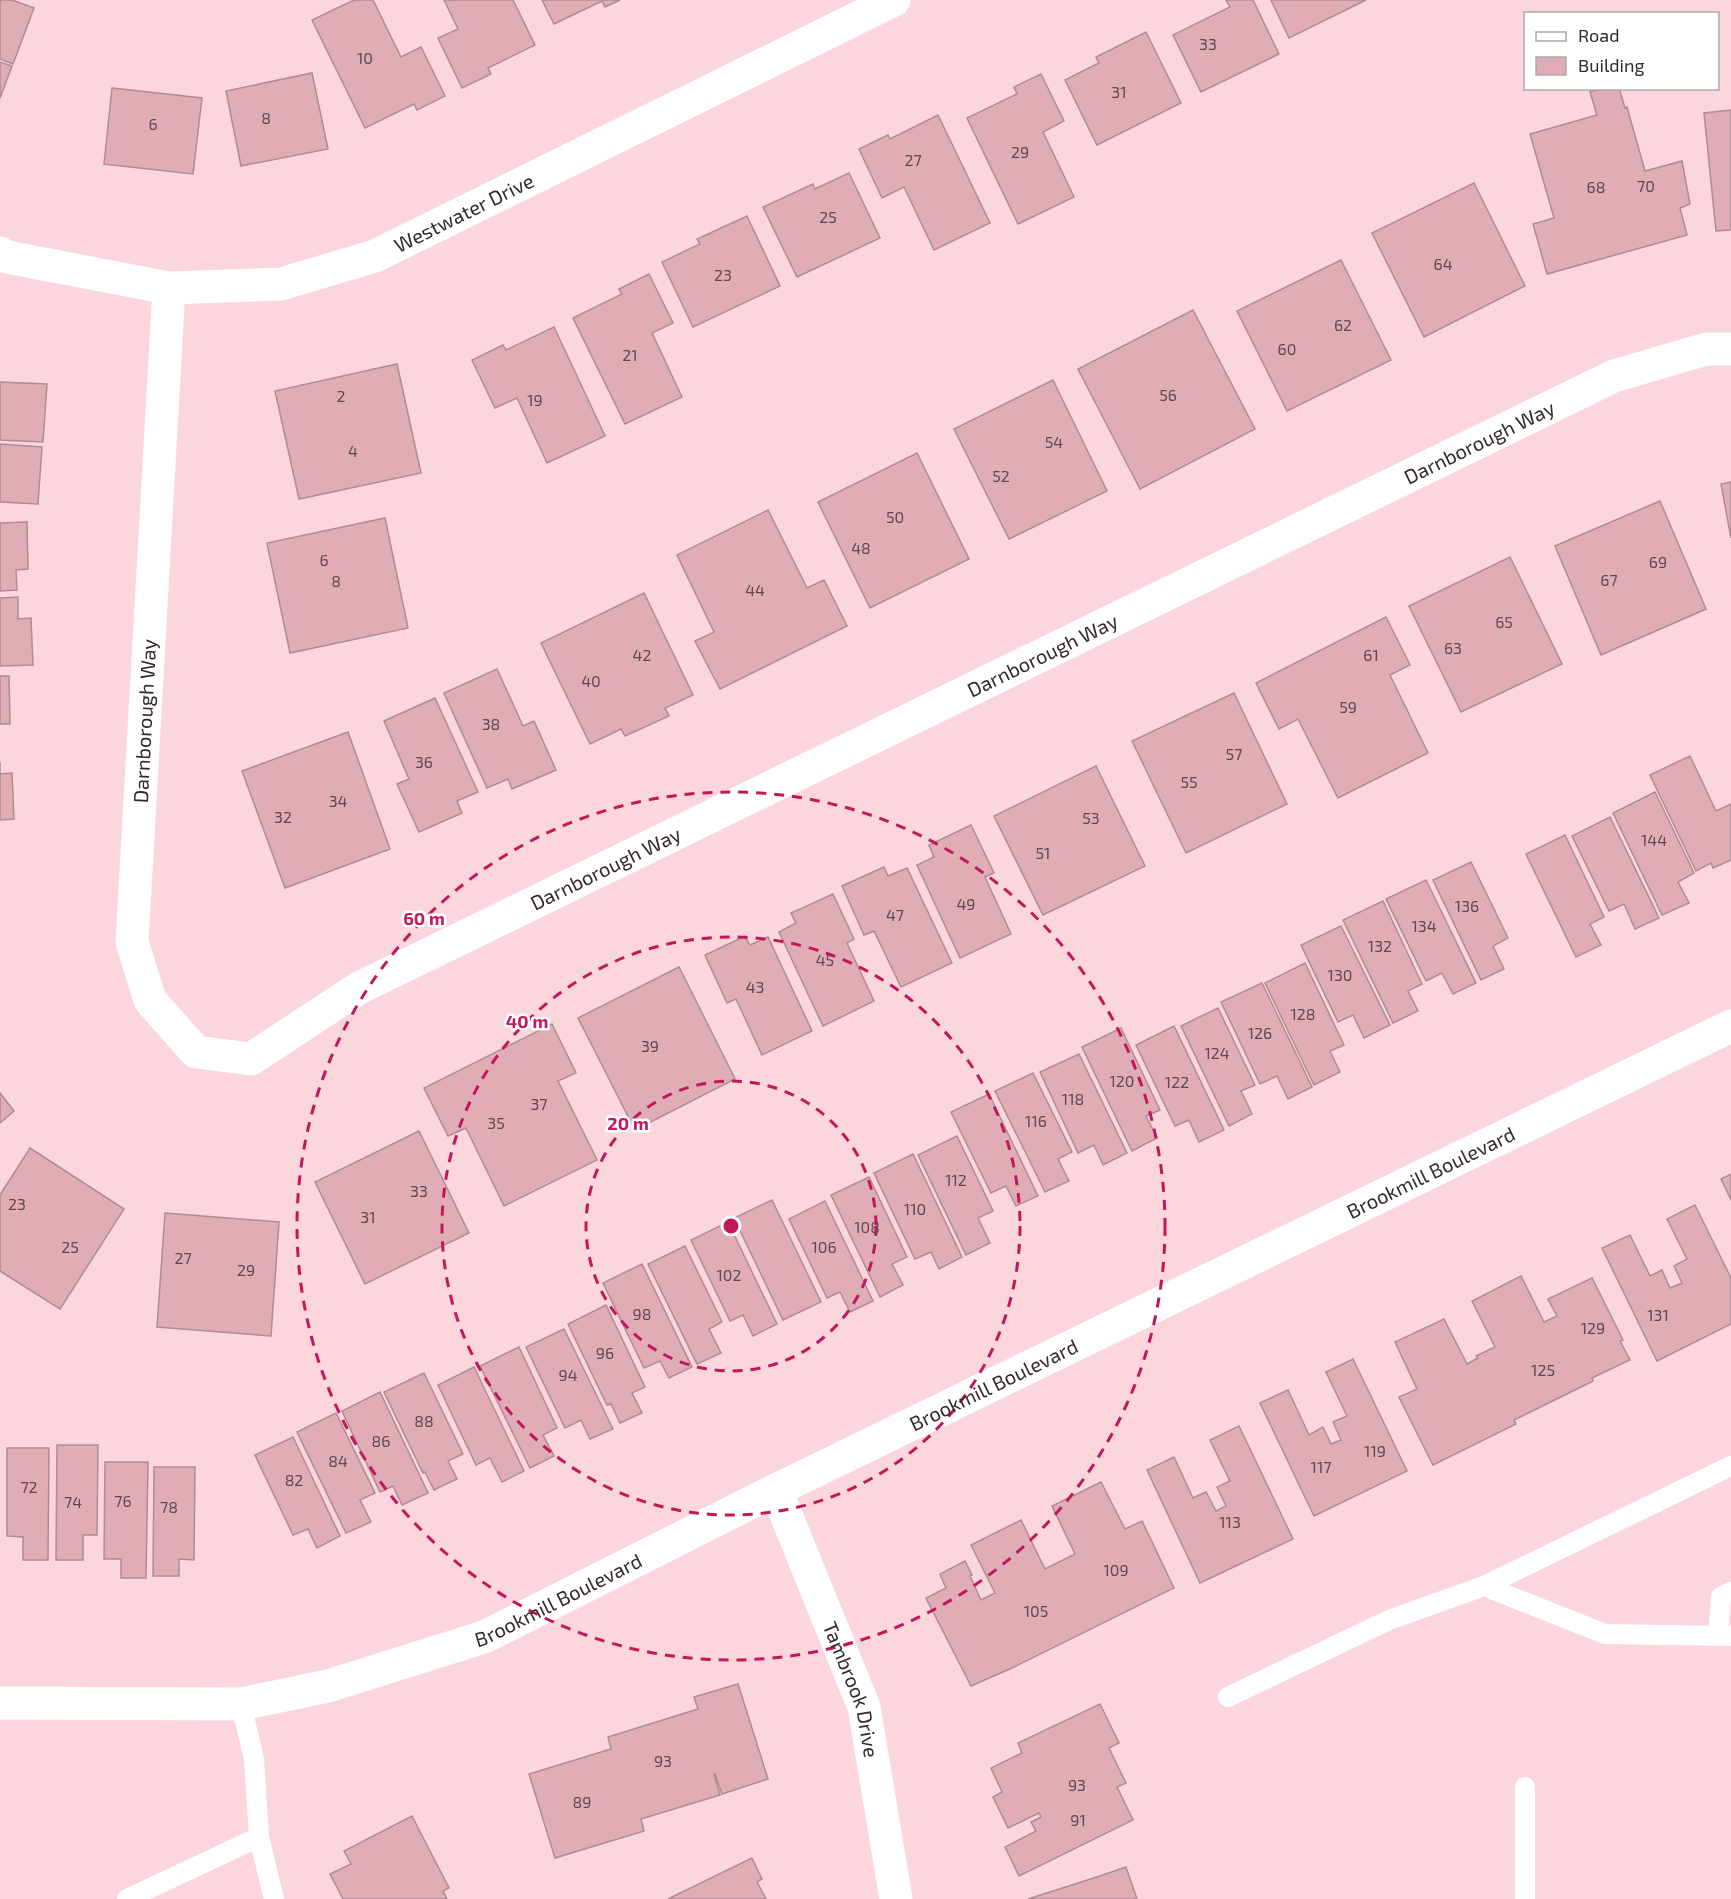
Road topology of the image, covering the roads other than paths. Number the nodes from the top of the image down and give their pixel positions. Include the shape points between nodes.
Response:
1 (894, 0) edge
2 (0, 253) edge
3 (169, 288) junction
4 (1731, 349) edge
5 (1731, 1026) edge
6 (1731, 1466) edge
7 (776, 1490) junction
8 (1484, 1586) junction
9 (1731, 1592) edge
10 (1724, 1636) edge
11 (1228, 1696) dead end
12 (0, 1703) edge
13 (241, 1704) junction
14 (1525, 1787) dead end
15 (259, 1837) junction
16 (127, 1899) edge
17 (274, 1899) edge
18 (896, 1899) edge
19 (1525, 1899) edge

1 - 3 street, Westwater Drive via 375,256 281,284
2 - 3 street, Westwater Drive
3 - 4 street, Darnborough Way via 132,942 150,1000 196,1052 251,1059 359,988 1614,376 1706,349
5 - 7 street, Brookmill Boulevard
6 - 8 lane
7 - 13 street, Brookmill Boulevard via 484,1637 328,1686
7 - 18 street, Tambrook Drive via 864,1707
8 - 10 lane via 1605,1634
8 - 11 lane via 1389,1620
9 - 10 lane via 1721,1597
12 - 13 street, Brookmill Boulevard
13 - 15 lane via 254,1759
14 - 19 lane
15 - 16 lane
15 - 17 lane

